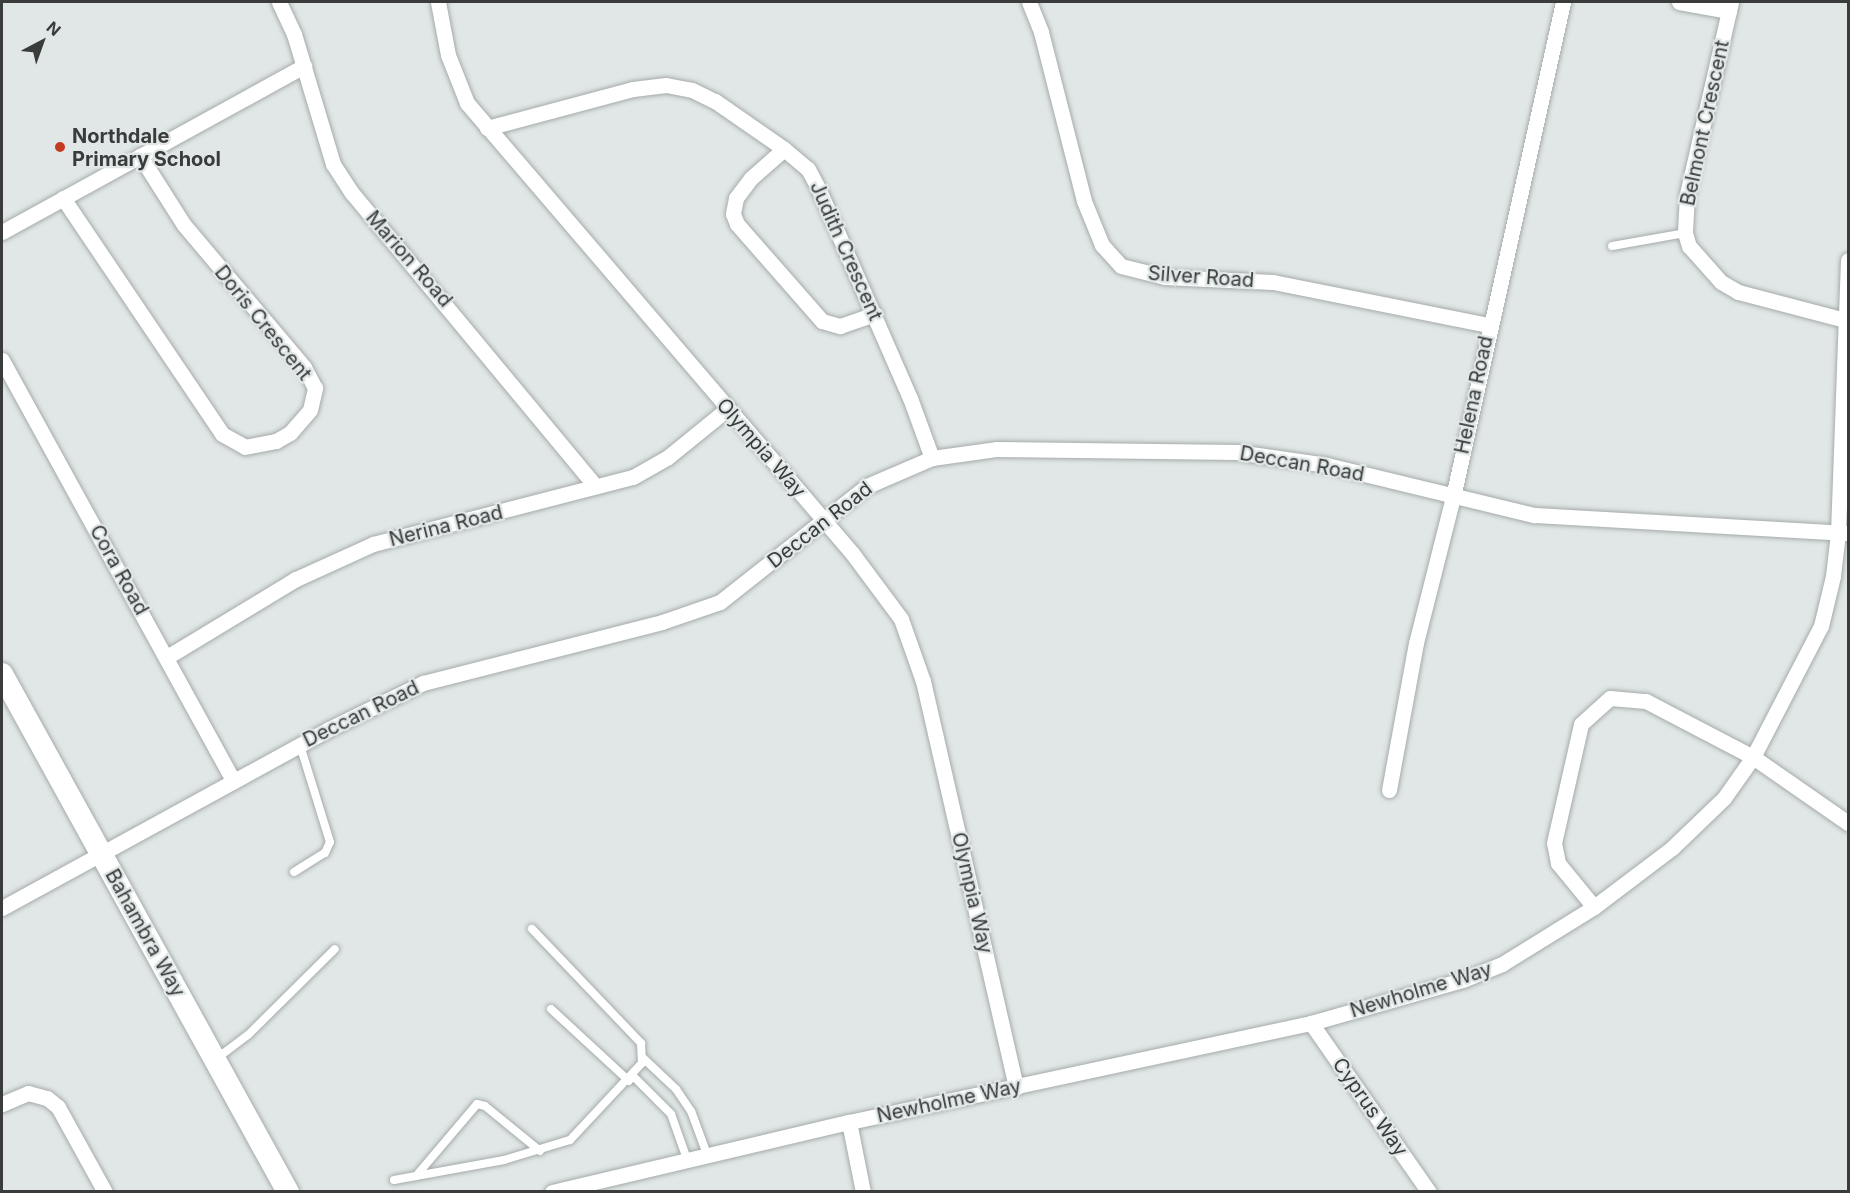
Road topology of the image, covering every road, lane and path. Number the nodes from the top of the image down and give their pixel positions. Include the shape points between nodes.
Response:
1 (279, 2) edge
2 (438, 2) edge
3 (1029, 2) edge
4 (1563, 2) edge
5 (1679, 2) edge
6 (1730, 6) edge
7 (304, 66) junction
8 (487, 129) junction
9 (784, 149) junction
10 (140, 156) junction
11 (63, 198) junction
12 (2, 232) edge
13 (1684, 233) junction
14 (1612, 246) dead end
15 (1848, 260) edge
16 (874, 314) junction
17 (1845, 320) junction
18 (1489, 325) junction
19 (2, 360) edge
20 (727, 409) junction
21 (933, 458) junction
22 (595, 486) junction
23 (1453, 497) junction
24 (824, 520) junction
25 (1843, 533) edge
26 (167, 657) junction
27 (2, 674) edge
28 (300, 745) junction
29 (1753, 757) junction
30 (233, 781) junction
31 (1389, 790) dead end
32 (1848, 823) edge
33 (101, 852) junction
34 (294, 872) dead end
35 (1594, 907) junction
36 (2, 908) edge
37 (532, 929) dead end
38 (335, 949) dead end
39 (551, 1009) dead end
40 (1311, 1023) junction
41 (643, 1058) junction
42 (215, 1060) junction
43 (631, 1079) junction
44 (1016, 1087) junction
45 (2, 1104) edge
46 (849, 1122) junction
47 (540, 1151) junction
48 (707, 1154) junction
49 (687, 1159) junction
50 (416, 1176) junction
51 (394, 1180) dead end
52 (105, 1191) edge
53 (288, 1191) edge
54 (552, 1191) edge
55 (863, 1191) edge
56 (1429, 1191) edge

1 - 7 street, Marion Road
2 - 8 street, Olympia Way via 454,77
3 - 18 street, Silver Road via 1041,32 1084,201 1102,245 1121,266 1165,277 1273,282
4 - 18 street, Helena Road
5 - 6 street
6 - 13 street, Belmont Crescent via 1687,194
7 - 10 street
7 - 22 street, Marion Road via 326,151 352,193
8 - 9 street, Judith Crescent via 633,89 666,85 692,90 707,98
8 - 20 street, Olympia Way
9 - 16 street, Judith Crescent via 808,169
9 - 16 street via 751,178 736,198 733,214 737,224 822,321 840,326
10 - 11 street
10 - 11 street, Doris Crescent via 184,225 304,367 315,388 310,410 291,434 267,444 245,447 222,434
11 - 12 street
13 - 14 lane
13 - 17 street, Belmont Crescent via 1700,260 1738,292
15 - 17 street, Newholme Way
16 - 21 street, Judith Crescent
17 - 25 street, Newholme Way
18 - 23 street, Helena Road
19 - 26 street, Cora Road
20 - 22 street, Nerina Road via 648,470
20 - 24 street, Olympia Way
21 - 23 street, Deccan Road via 997,449 1175,450 1279,456
21 - 24 street, Deccan Road via 867,486
22 - 26 street, Nerina Road via 355,551 297,579
23 - 25 street, Deccan Road via 1534,515
23 - 31 street, Helena Road via 1416,643
24 - 28 street, Deccan Road via 720,602 662,622 423,683
24 - 44 street, Olympia Way via 877,585 911,640
25 - 29 street, Newholme Way via 1821,626
26 - 30 street, Cora Road
27 - 33 street, Bahambra Way
28 - 30 street, Deccan Road
28 - 34 lane via 330,842 325,853
29 - 32 street
29 - 35 street, Newholme Way via 1703,822
29 - 35 street via 1634,698 1610,698 1591,712 1581,724 1573,746 1554,843 1558,863
30 - 33 street, Deccan Road
33 - 36 street, Deccan Road
33 - 42 street, Bahambra Way
35 - 40 street, Newholme Way via 1502,964 1466,979
37 - 41 lane via 641,1043
38 - 42 lane via 248,1035
39 - 43 lane
40 - 44 street, Newholme Way
40 - 56 street, Cyprus Way
41 - 43 lane
41 - 48 lane via 676,1089 691,1111
42 - 53 street, Bahambra Way
43 - 47 lane via 570,1140
43 - 49 lane via 671,1114
44 - 46 street, Newholme Way
45 - 52 street via 28,1094 47,1098 58,1107
46 - 48 street, Newholme Way
46 - 55 street
47 - 50 lane
47 - 50 lane via 485,1106 477,1104
48 - 49 street, Newholme Way
49 - 54 street, Newholme Way
50 - 51 lane

